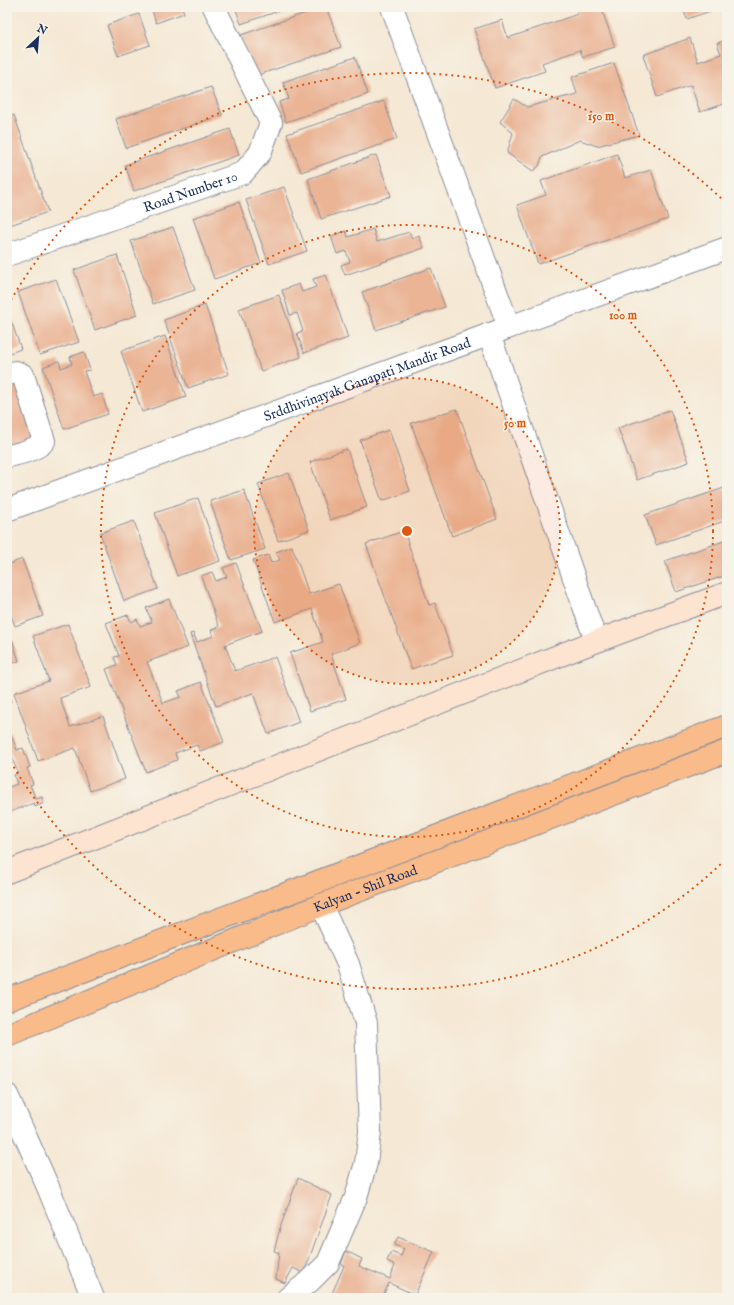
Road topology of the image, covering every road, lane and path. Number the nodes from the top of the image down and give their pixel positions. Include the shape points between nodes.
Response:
1 (214, 7) edge
2 (392, 7) edge
3 (727, 248) edge
4 (7, 255) edge
5 (499, 331) junction
6 (7, 374) edge
7 (7, 456) edge
8 (7, 510) edge
9 (727, 593) edge
10 (596, 641) junction
11 (727, 726) edge
12 (727, 751) edge
13 (7, 872) edge
14 (321, 905) junction
15 (7, 1000) edge
16 (7, 1035) edge
17 (7, 1095) edge
18 (93, 1298) edge
19 (288, 1298) edge

1 - 4 street, Road Number 10 via 271,124 260,154 243,173
2 - 5 street
3 - 5 street, Srddhivinayak Ganapati Mandir Road
5 - 8 street, Srddhivinayak Ganapati Mandir Road
5 - 10 street
6 - 7 street via 16,372 23,375 44,441 41,445
9 - 10 street
10 - 13 street
11 - 15 main road, Kalyan - Shil Road
12 - 14 main road, Kalyan - Shil Road
14 - 16 main road, Kalyan - Shil Road
14 - 19 street via 348,964 366,1022 370,1132 366,1163 356,1197 328,1263
17 - 18 street

